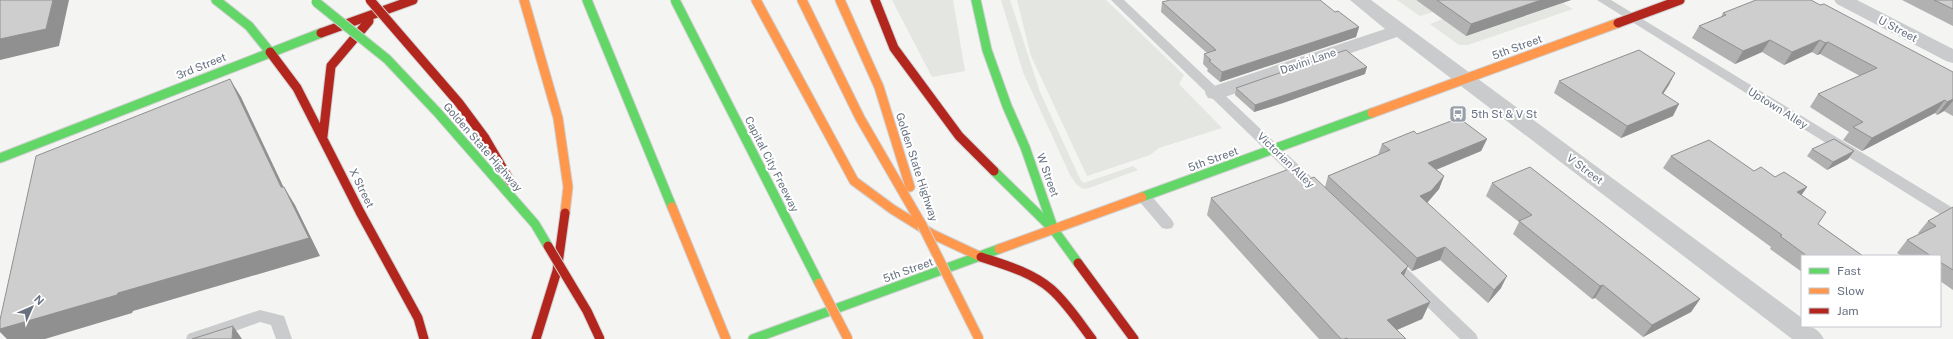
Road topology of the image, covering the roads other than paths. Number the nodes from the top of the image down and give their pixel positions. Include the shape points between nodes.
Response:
1 (216, 0) edge
2 (370, 0) edge
3 (413, 0) edge
4 (524, 0) edge
5 (587, 0) edge
6 (675, 0) edge
7 (756, 0) edge
8 (802, 0) edge
9 (840, 0) edge
10 (875, 0) edge
11 (976, 0) edge
12 (1116, 0) edge
13 (1359, 0) edge
14 (1603, 0) edge
15 (1680, 0) edge
16 (1843, 0) edge
17 (315, 1) edge
18 (374, 15) junction
19 (1632, 18) junction
20 (1400, 30) junction
21 (270, 52) junction
22 (1953, 58) edge
23 (1465, 79) junction
24 (1215, 93) junction
25 (323, 136) junction
26 (1274, 149) junction
27 (0, 158) edge
28 (1144, 197) junction
29 (1331, 204) edge
30 (1953, 215) edge
31 (535, 224) junction
32 (1168, 224) dead end
33 (922, 225) junction
34 (1054, 230) junction
35 (1381, 253) edge
36 (981, 257) junction
37 (194, 339) edge
38 (284, 339) edge
39 (424, 339) edge
40 (536, 339) edge
41 (600, 339) edge
42 (726, 339) edge
43 (753, 339) edge
44 (848, 339) edge
45 (978, 339) edge
46 (1092, 339) edge
47 (1134, 339) edge
48 (1470, 339) edge
49 (1811, 339) edge

1 - 21 main road, X Street via 248,26
2 - 31 main road, bridge via 459,103 485,138
3 - 18 main road, 3rd Street
4 - 40 main road via 558,118 568,187 557,271
5 - 42 main road
6 - 44 main road, Capital City Freeway, bridge
7 - 36 main road via 854,181 932,234
8 - 33 main road via 860,118
9 - 33 main road, Golden State Highway via 879,87
10 - 34 main road via 894,48 959,136
11 - 34 main road, W Street via 987,50
12 - 24 lane, Victorian Alley
13 - 20 street, V Street
14 - 19 lane, Uptown Alley
15 - 19 main road, 5th Street
16 - 22 street, U Street
17 - 31 main road, Golden State Highway, bridge via 387,60 438,113
18 - 21 main road, 3rd Street
18 - 25 main road via 331,66
19 - 23 main road, 5th Street
19 - 30 lane, Uptown Alley
20 - 23 street, V Street
20 - 24 street, Davini Lane
21 - 25 main road, X Street via 297,88
21 - 27 main road, 3rd Street
23 - 26 main road, 5th Street
23 - 49 street, V Street
24 - 26 lane, Victorian Alley
25 - 39 main road, X Street via 360,212 418,318
26 - 28 main road, 5th Street
26 - 29 lane, Victorian Alley
28 - 32 lane
28 - 34 main road, 5th Street
31 - 41 main road, Golden State Highway, bridge via 587,311
33 - 45 main road, Golden State Highway, bridge
34 - 36 main road, 5th Street
34 - 47 main road, W Street
35 - 48 lane
36 - 43 main road, 5th Street
36 - 46 main road via 1027,274 1050,288 1068,306
37 - 38 lane via 260,316 278,320

